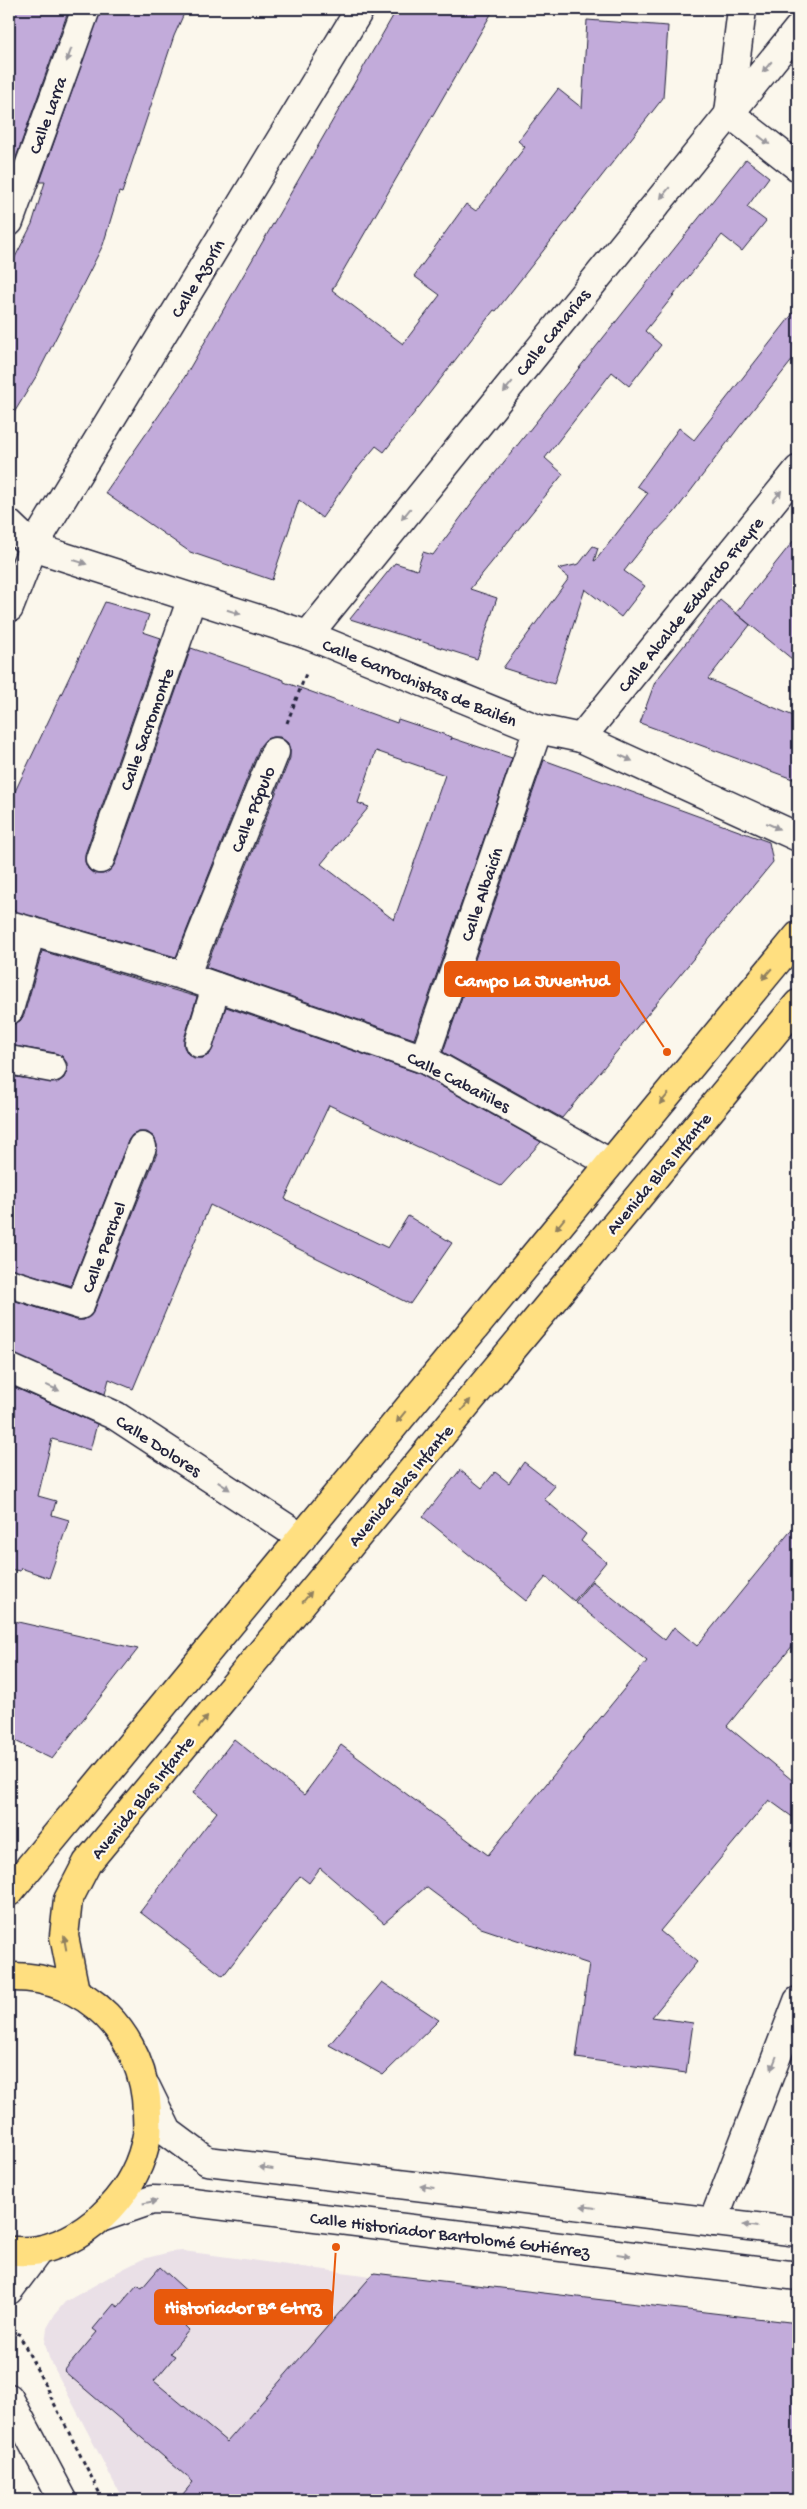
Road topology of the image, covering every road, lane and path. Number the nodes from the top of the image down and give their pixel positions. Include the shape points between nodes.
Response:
1 (86, 9) edge
2 (360, 9) edge
3 (742, 9) edge
4 (798, 29) edge
5 (729, 113) junction
6 (798, 167) edge
7 (9, 222) edge
8 (798, 470) edge
9 (9, 524) edge
10 (33, 547) junction
11 (192, 598) junction
12 (9, 608) edge
13 (313, 639) junction
14 (538, 729) junction
15 (581, 738) junction
16 (275, 752) joint
17 (798, 837) edge
18 (100, 859) dead end
19 (20, 928) edge
20 (798, 936) edge
21 (185, 976) junction
22 (216, 987) junction
23 (798, 1004) edge
24 (9, 1010) edge
25 (199, 1044) dead end
26 (424, 1059) junction
27 (9, 1060) edge
28 (52, 1068) dead end
29 (142, 1147) dead end
30 (610, 1163) junction
31 (9, 1283) edge
32 (9, 1368) edge
33 (302, 1538) junction
34 (9, 1892) edge
35 (9, 1977) edge
36 (75, 1991) junction
37 (798, 2002) edge
38 (793, 2027) edge
39 (146, 2087) junction
40 (103, 2217) junction
41 (713, 2222) junction
42 (798, 2232) edge
43 (38, 2250) junction
44 (9, 2251) edge
45 (798, 2276) edge
46 (9, 2290) edge
47 (9, 2331) edge
48 (9, 2398) edge
49 (63, 2500) edge
50 (103, 2500) edge

1 -> 7 street, Calle Larra
2 - 10 street, Calle Azorín
3 - 5 street
4 -> 5 street, Calle Canarias
5 -> 6 street
5 -> 13 street, Calle Canarias
15 -> 8 street, Calle Alcalde Eduardo Freyre
9 - 10 street
10 -> 11 street, Calle Garrochistas de Bailén
10 - 12 street, Calle Azorín
11 -> 13 street, Calle Garrochistas de Bailén
11 - 18 street, Calle Sacromonte
13 - 14 street, Calle Garrochistas de Bailén
13 - 16 path, Calle Pópulo
14 - 15 street, Calle Garrochistas de Bailén
14 - 26 street, Calle Albaicín
15 -> 17 street, Calle Garrochistas de Bailén
16 - 21 street, Calle Pópulo
19 - 21 street, Calle Cabañiles
19 - 24 street
20 -> 30 main road
21 - 22 street, Calle Cabañiles
22 - 25 street
22 - 26 street, Calle Cabañiles
36 -> 23 main road, Avenida Blas Infante via 64,1936 68,1900 87,1863
26 - 30 street, Calle Cabañiles
27 - 28 street
29 - 31 street, Calle Perchel via 80,1305
30 -> 33 main road
32 -> 33 street, Calle Dolores via 116,1416
33 - 34 main road
35 - 36 main road via 29,1976
36 - 39 main road via 108,2015 132,2048
37 - 38 street
38 -> 41 street
39 - 40 main road via 147,2134 132,2179
41 -> 39 street via 207,2161 168,2132
40 - 43 main road via 73,2237
40 -> 45 street, Calle Historiador Bartolomé Gutiérrez via 152,2200 184,2201
42 -> 41 street
43 - 44 main road
43 - 46 street
47 - 50 path via 18,2334
48 - 49 street

